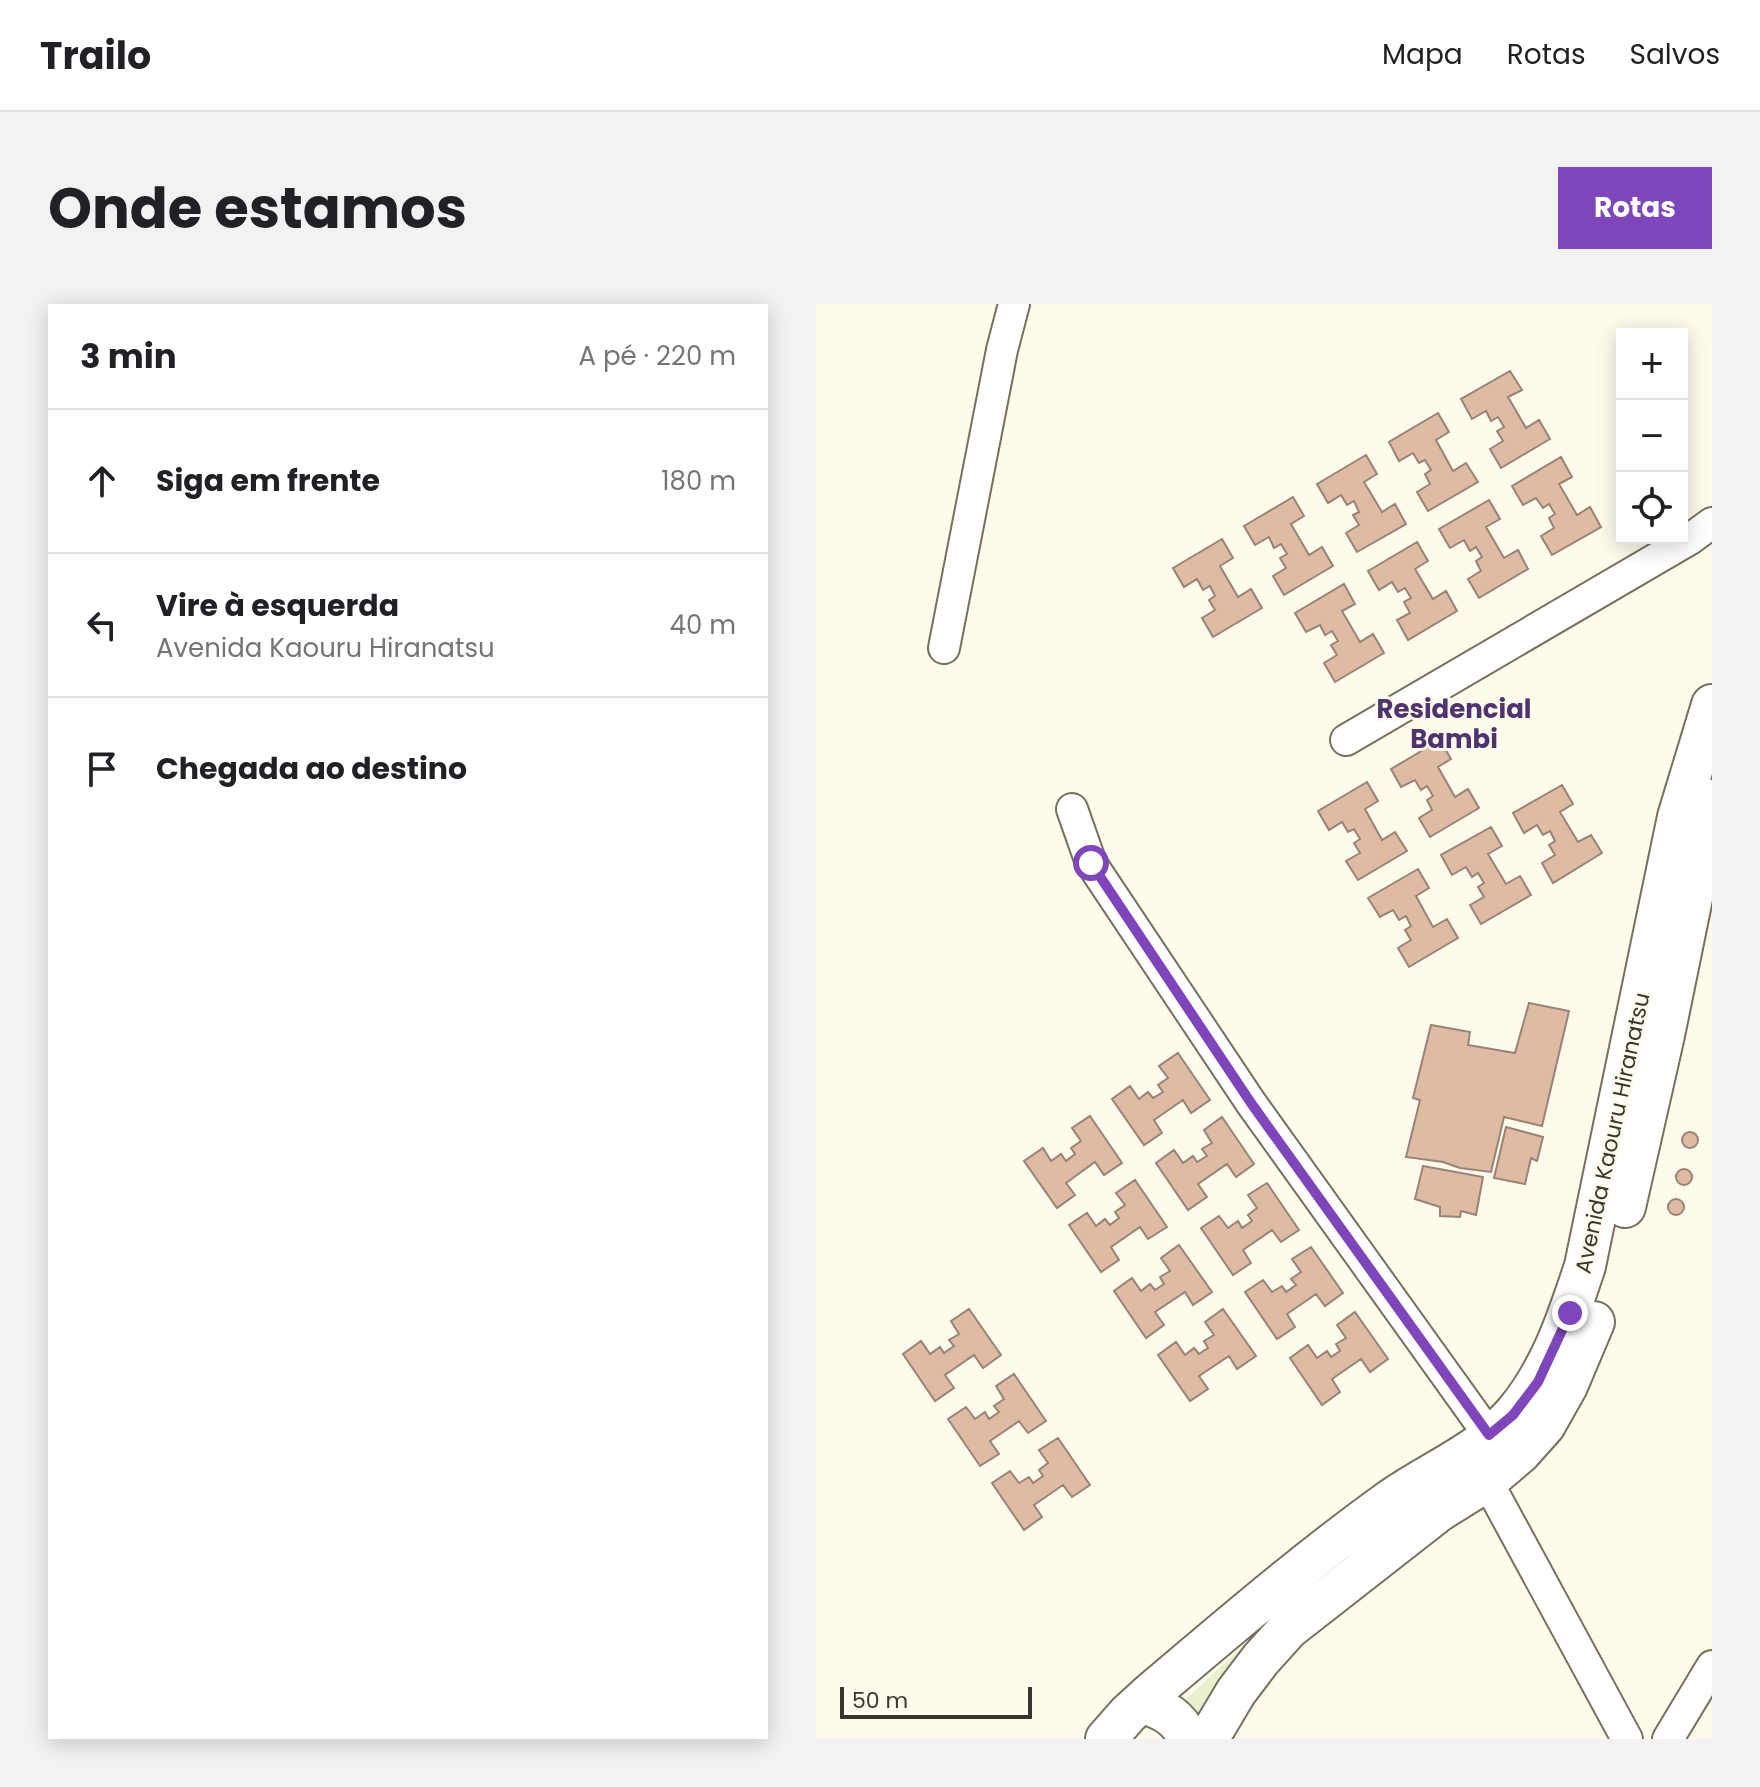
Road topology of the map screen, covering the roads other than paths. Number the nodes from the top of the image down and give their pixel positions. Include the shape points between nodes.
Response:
1 (1014, 304) edge
2 (1712, 523) edge
3 (944, 648) dead end
4 (1712, 705) edge
5 (1346, 740) dead end
6 (1712, 800) edge
7 (1072, 809) dead end
8 (1489, 1435) junction
9 (1487, 1481) junction
10 (1712, 1666) edge
11 (1142, 1702) junction
12 (1106, 1739) edge
13 (1189, 1739) edge
14 (1208, 1739) edge
15 (1627, 1739) edge
16 (1668, 1739) edge

1 - 3 street
2 - 5 street
4 - 8 main road, Avenida Kaouru Hiranatsu via 1678,817 1585,1266 1538,1382 1513,1415
6 - 9 main road, Avenida Kaouru Hiranatsu via 1607,1286 1589,1338 1545,1425
7 - 8 street via 1091,863 1251,1103
8 - 11 main road, Avenida Kaouru Hiranatsu via 1341,1536
9 - 14 main road, Avenida Kaouru Hiranatsu via 1439,1511 1288,1629 1236,1692
9 - 15 street
10 - 16 street
11 - 12 main road, Avenida Kaouru Hiranatsu
11 - 13 main road via 1172,1715

